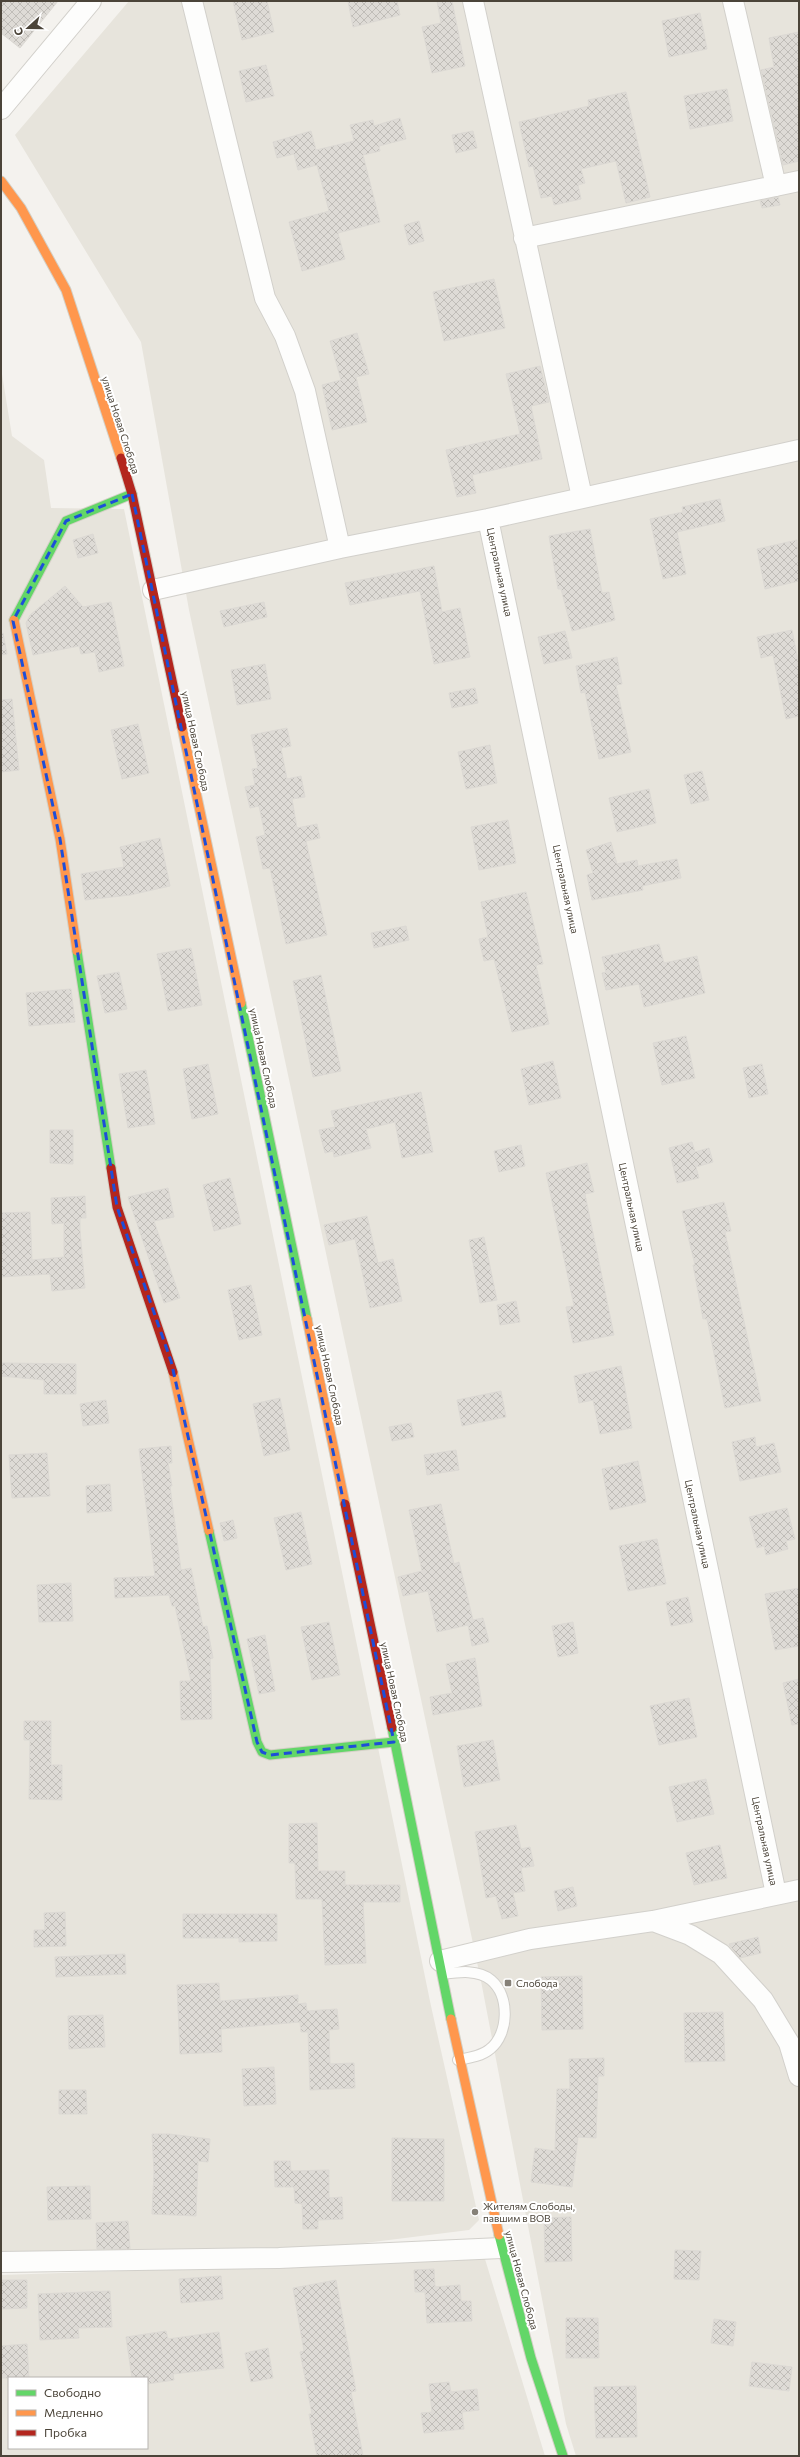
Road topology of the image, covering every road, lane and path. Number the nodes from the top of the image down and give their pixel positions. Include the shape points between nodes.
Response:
1 (91, 1) edge
2 (192, 1) edge
3 (473, 1) edge
4 (733, 1) edge
5 (1, 109) edge
6 (1, 181) edge
7 (799, 181) edge
8 (776, 186) junction
9 (524, 238) junction
10 (799, 450) edge
11 (132, 494) junction
12 (582, 497) junction
13 (488, 519) junction
14 (340, 548) junction
15 (153, 590) junction
16 (394, 1742) junction
17 (799, 1890) edge
18 (776, 1894) junction
19 (653, 1921) junction
20 (441, 1967) junction
21 (458, 2060) junction
22 (799, 2076) edge
23 (501, 2248) junction
24 (1, 2262) edge
25 (563, 2456) edge

1 - 5 street
2 - 14 street via 265,298 286,336 305,390
3 - 9 street
4 - 8 street
6 - 11 street, улица Новая Слобода via 21,208 66,290
7 - 8 street
8 - 9 street
9 - 12 street
10 - 12 street
11 - 15 street, улица Новая Слобода
11 - 16 street via 66,520 13,621 60,839 117,1207 171,1361 257,1742 262,1752 270,1755
12 - 13 street
13 - 14 street
13 - 18 street, Центральная улица
14 - 15 street
15 - 16 street, улица Новая Слобода
16 - 20 street, улица Новая Слобода
17 - 18 street
18 - 19 street
19 - 20 street via 531,1945
19 - 22 street via 690,1935 721,1954 763,2000 789,2043
20 - 21 street, улица Новая Слобода
20 - 21 lane via 468,1971 491,1979 502,1996 505,2024 499,2040 490,2050
21 - 23 street, улица Новая Слобода
23 - 24 street via 278,2258
23 - 25 street, улица Новая Слобода via 541,2398

